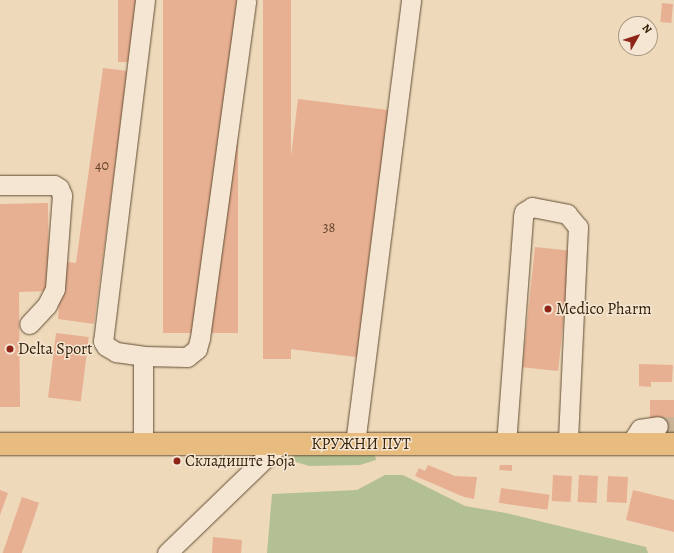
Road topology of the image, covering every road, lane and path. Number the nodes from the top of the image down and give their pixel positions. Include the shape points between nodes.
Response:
1 (145, 0) edge
2 (246, 0) edge
3 (412, 0) edge
4 (0, 185) edge
5 (29, 324) dead end
6 (143, 356) junction
7 (658, 426) tunnel mouth
8 (143, 443) junction
9 (568, 443) junction
10 (631, 443) junction
11 (0, 444) edge
12 (280, 444) junction
13 (355, 444) junction
14 (506, 444) junction
15 (674, 444) tunnel mouth
16 (168, 553) edge

1 - 6 lane via 103,341 116,352
2 - 6 lane via 197,349 187,357
3 - 13 lane
4 - 5 lane via 54,184 62,196 55,289 47,305
6 - 8 lane
7 - 10 lane via 640,429
8 - 11 main road, КРУЖНИ ПУТ
8 - 12 main road, КРУЖНИ ПУТ
9 - 10 main road, КРУЖНИ ПУТ
9 - 14 main road, КРУЖНИ ПУТ
9 - 14 lane via 578,227 568,214 532,207 524,212 523,217
10 - 15 main road, КРУЖНИ ПУТ
12 - 13 main road, КРУЖНИ ПУТ
12 - 16 lane
13 - 14 main road, КРУЖНИ ПУТ

